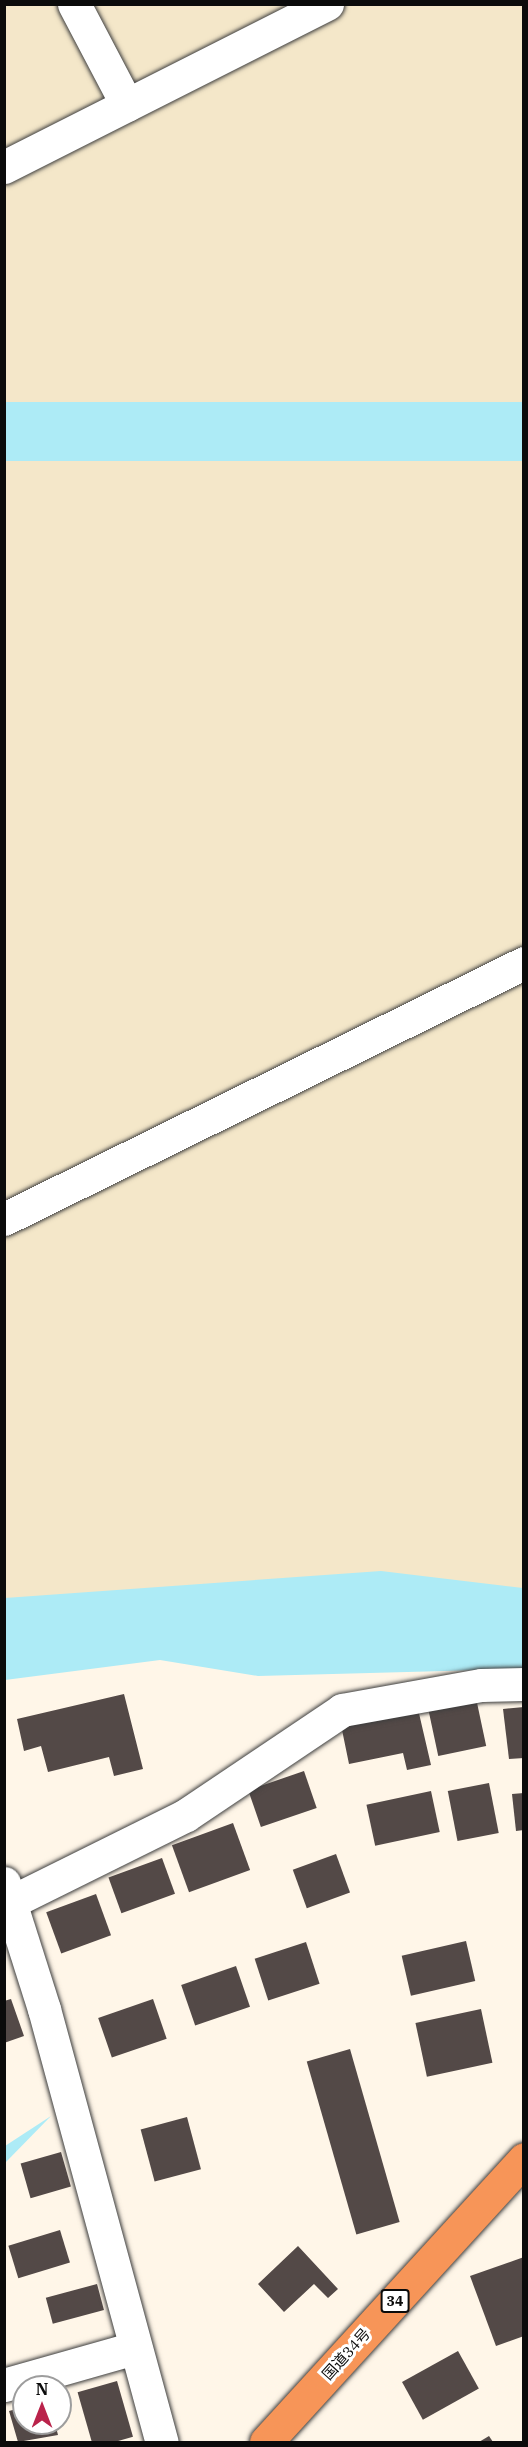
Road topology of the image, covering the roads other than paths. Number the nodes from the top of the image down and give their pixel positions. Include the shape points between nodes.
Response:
1 (74, 4) edge
2 (327, 4) edge
3 (127, 105) junction
4 (4, 167) edge
5 (524, 963) edge
6 (4, 1219) edge
7 (524, 1684) edge
8 (8, 1893) edge
9 (524, 2159) edge
10 (135, 2348) junction
11 (4, 2385) edge
12 (162, 2442) edge
13 (266, 2442) edge

1 - 3 street
2 - 3 street
3 - 4 street
5 - 6 street
7 - 8 street via 481,1685 342,1710 186,1815
8 - 10 street via 45,2009
9 - 13 highway, 国道34号 / 34
10 - 11 street
10 - 12 street

